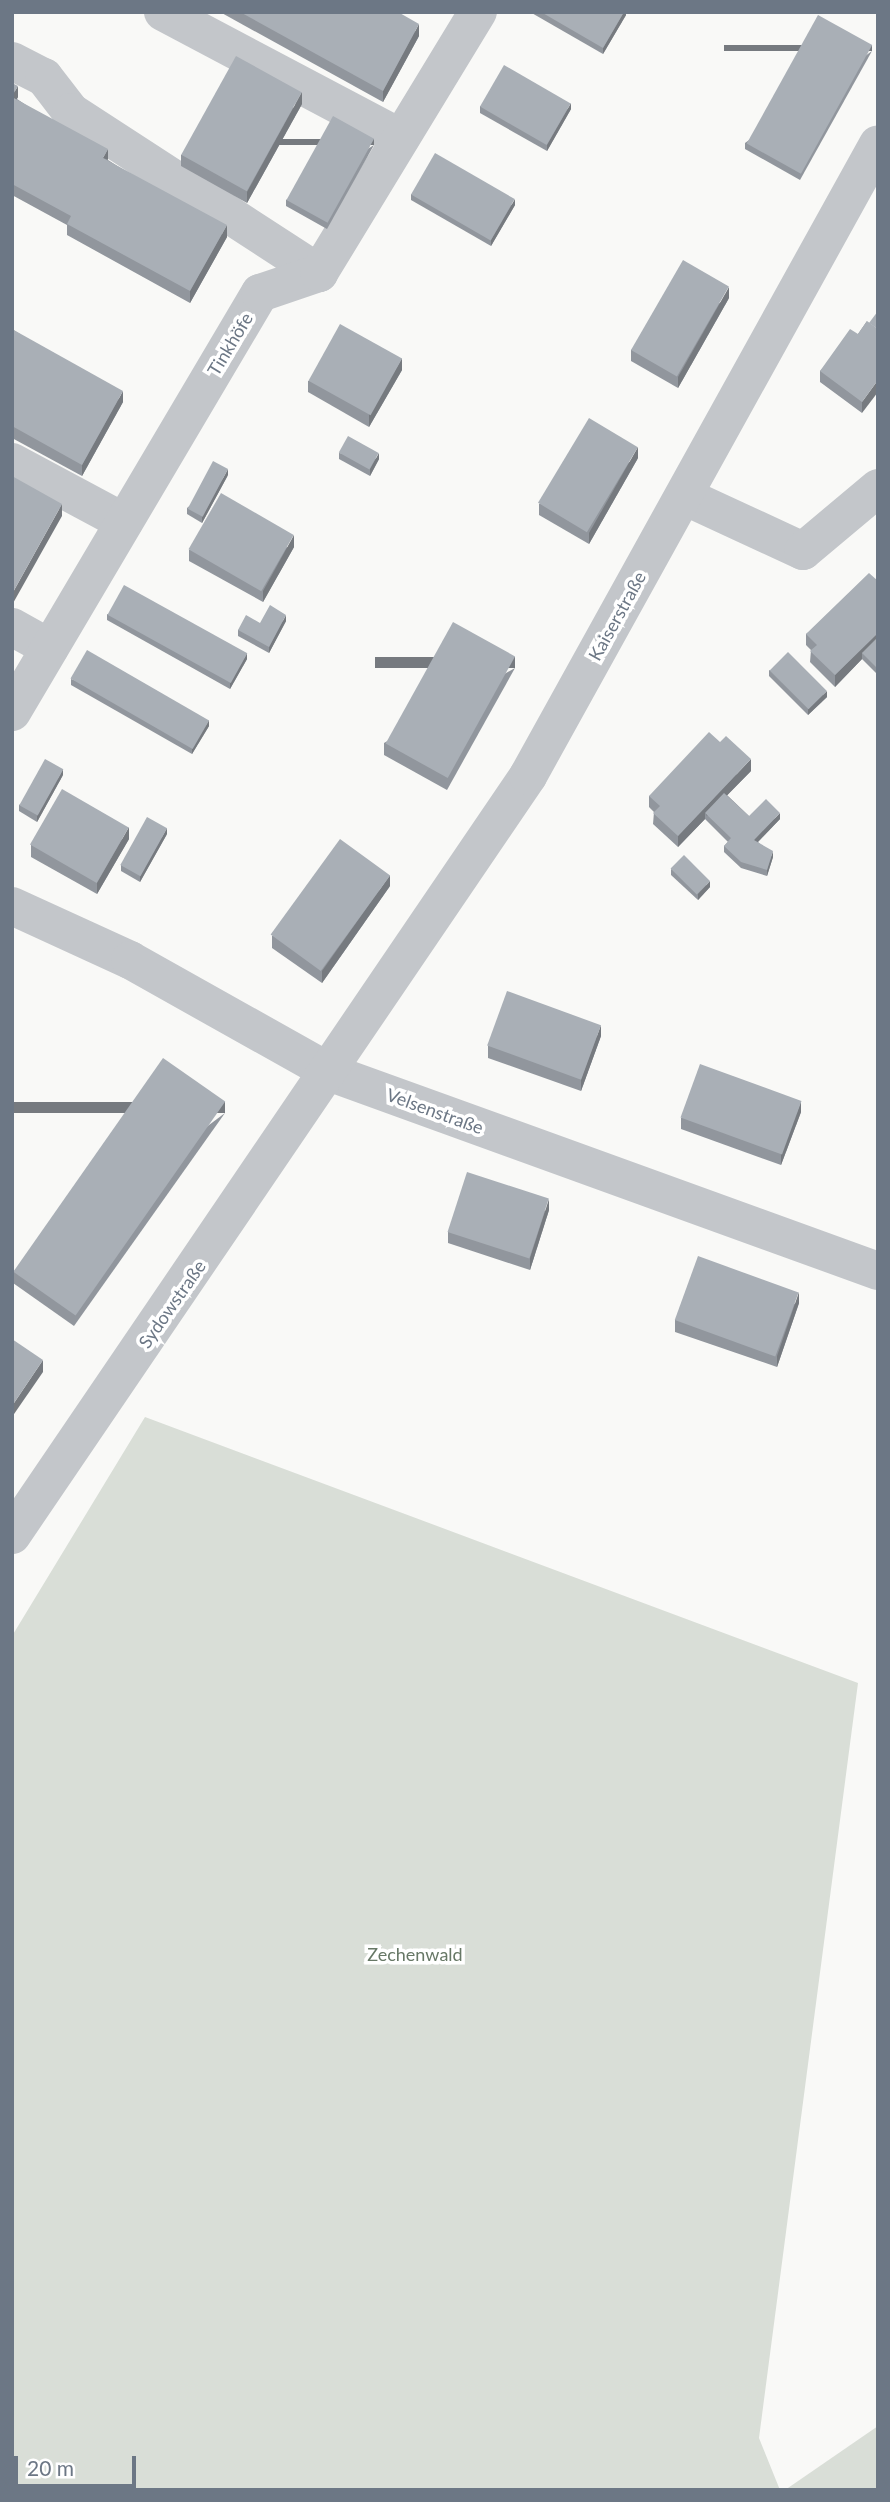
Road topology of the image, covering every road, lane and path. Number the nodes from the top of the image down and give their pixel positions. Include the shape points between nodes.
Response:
1 (163, 12) edge
2 (478, 12) edge
3 (12, 61) edge
4 (401, 138) junction
5 (878, 144) edge
6 (318, 273) junction
7 (12, 462) edge
8 (878, 488) edge
9 (684, 496) junction
10 (124, 523) junction
11 (12, 627) edge
12 (50, 648) junction
13 (12, 712) edge
14 (12, 905) edge
15 (331, 1073) junction
16 (878, 1271) edge
17 (12, 1535) edge

1 - 4 street
2 - 4 street
3 - 6 street via 44,77 71,112
4 - 6 street
5 - 9 street, Kaiserstraße
6 - 10 street, Tinkhöfe via 260,293
7 - 10 street
8 - 9 street via 803,551
9 - 15 street, Kaiserstraße via 528,776
10 - 12 street, Tinkhöfe
11 - 12 street
12 - 13 street, Tinkhöfe
14 - 15 street, Velsenstraße via 130,960
15 - 16 street, Velsenstraße
15 - 17 street, Sydowstraße

